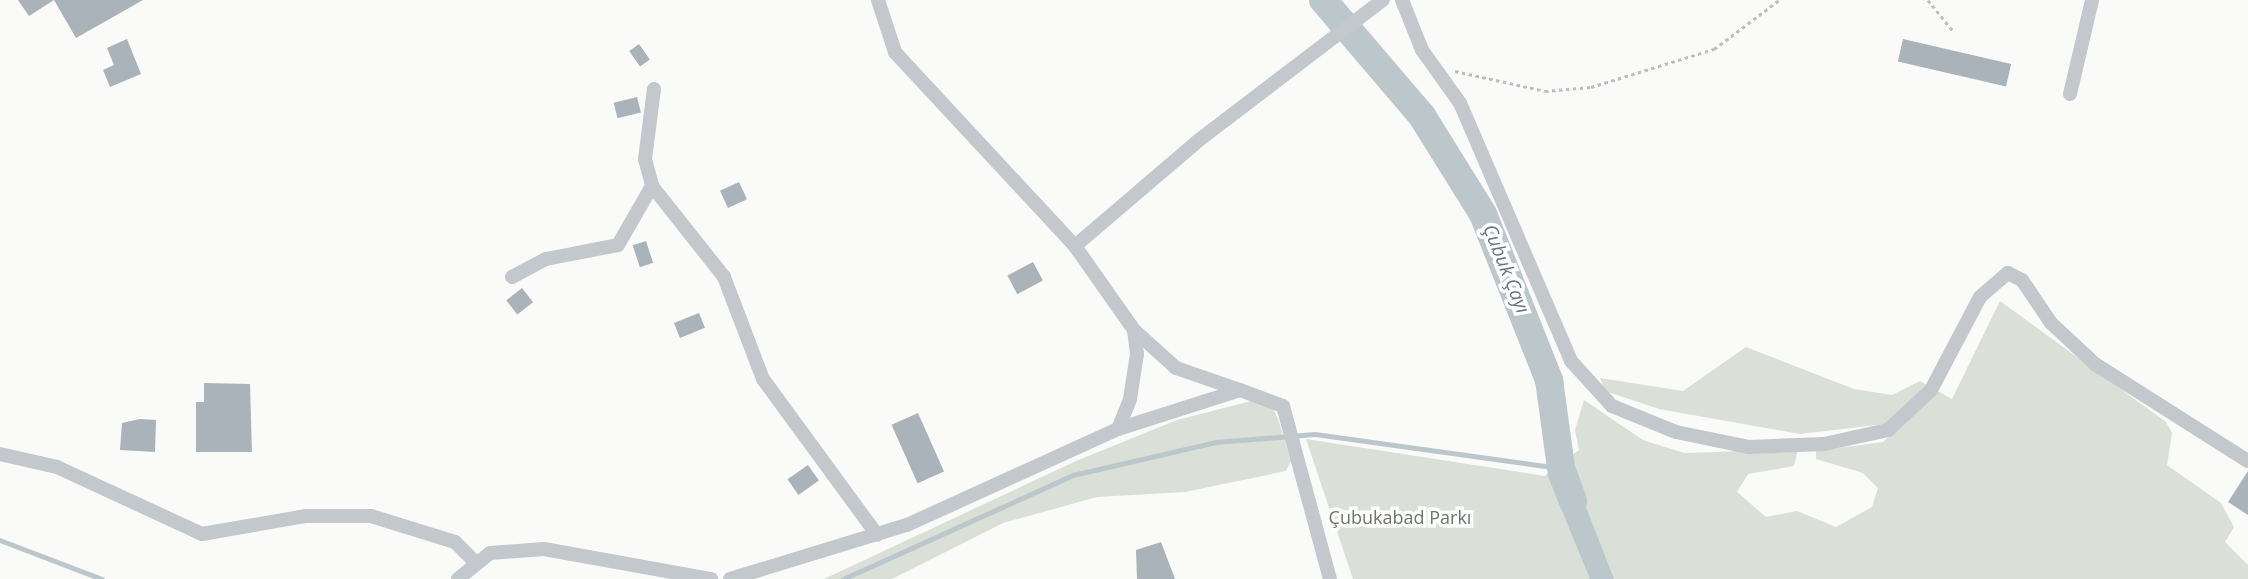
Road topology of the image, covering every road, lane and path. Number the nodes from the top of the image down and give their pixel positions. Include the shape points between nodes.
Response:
1 (878, 0) edge
2 (1383, 0) edge
3 (1402, 0) edge
4 (1779, 0) edge
5 (1928, 0) edge
6 (2092, 0) edge
7 (1953, 31) dead end
8 (1440, 70) junction
9 (654, 89) dead end
10 (2070, 94) dead end
11 (652, 186) junction
12 (1075, 246) junction
13 (512, 277) dead end
14 (1134, 330) junction
15 (1240, 390) junction
16 (1118, 429) junction
17 (0, 454) edge
18 (2248, 461) edge
19 (877, 535) junction
20 (475, 562) junction
21 (458, 579) edge
22 (711, 579) edge
23 (730, 579) edge
24 (1330, 579) edge

1 - 12 street via 895,52
2 - 12 street via 1328,37
3 - 8 street via 1422,50
4 - 8 path via 1714,49 1578,90 1545,91 1482,73
5 - 7 path
6 - 10 street
8 - 18 street via 1571,361 1612,407 1676,432 1749,447 1824,444 1888,430 1931,390 1980,297 2008,273 2022,280 2079,351 2179,423
9 - 11 street via 645,159
11 - 13 street via 618,244 559,254
11 - 19 street via 724,277 763,379
12 - 14 street
14 - 15 street via 1177,368
14 - 16 street via 1137,365
15 - 16 street
15 - 24 street via 1283,406
16 - 19 street
17 - 20 street via 57,467 202,534 306,516 371,516 455,542
19 - 23 street
20 - 21 street
20 - 22 street via 510,549 544,549

